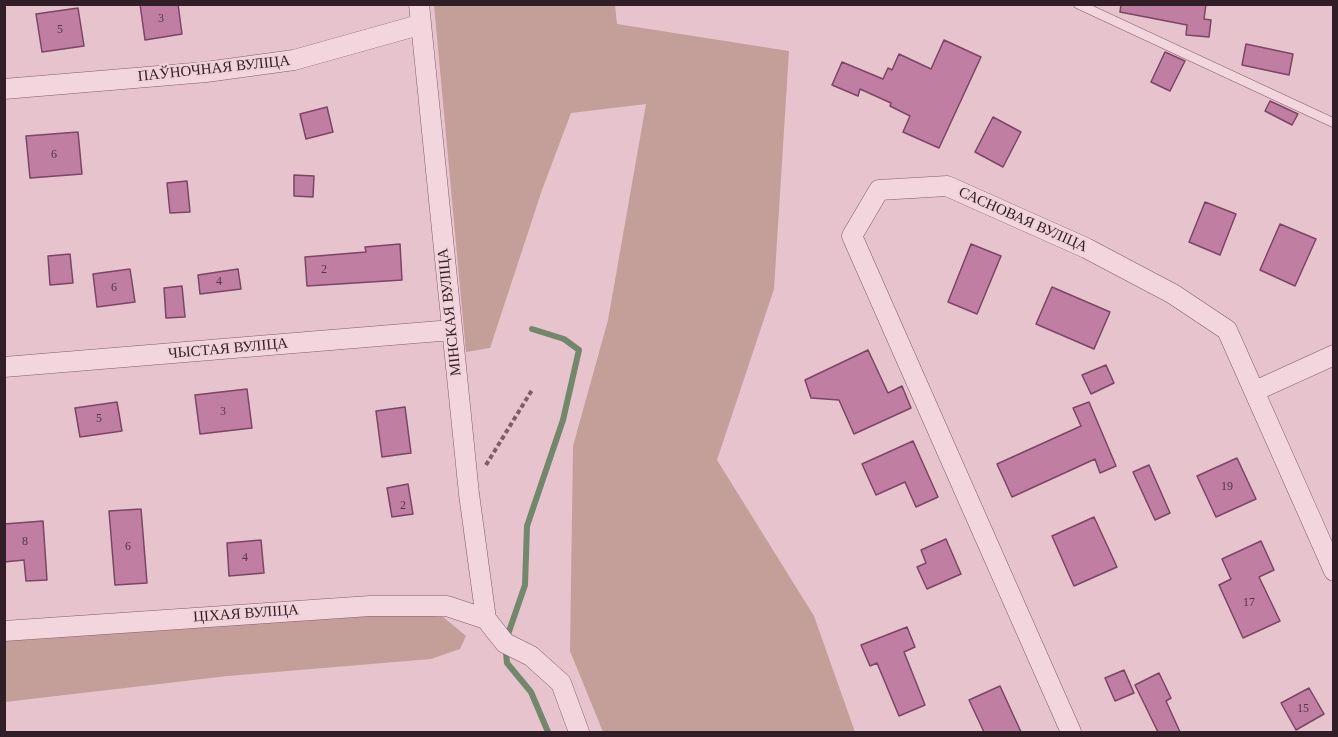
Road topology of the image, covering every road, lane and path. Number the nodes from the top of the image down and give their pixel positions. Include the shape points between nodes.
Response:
1 (419, 4) edge
2 (1078, 4) edge
3 (419, 25) junction
4 (4, 89) edge
5 (1334, 123) edge
6 (452, 330) junction
7 (1334, 355) edge
8 (4, 367) edge
9 (532, 390) dead end
10 (1255, 391) junction
11 (469, 494) junction
12 (1334, 571) edge
13 (486, 619) junction
14 (4, 631) edge
15 (579, 732) edge
16 (1071, 732) edge

1 - 3 street, МІНСКАЯ ВУЛІЦА
2 - 5 lane
3 - 4 street, ПАЎНОЧНАЯ ВУЛІЦА via 294,60 206,72
3 - 6 street, МІНСКАЯ ВУЛІЦА
6 - 8 street, ЧЫСТАЯ ВУЛІЦА
6 - 11 street, МІНСКАЯ ВУЛІЦА
7 - 10 street
9 - 11 path
10 - 12 street, САСНОВАЯ ВУЛІЦА
10 - 16 street, САСНОВАЯ ВУЛІЦА via 1227,330 1173,294 1086,248 947,186 879,190 852,236
11 - 13 street, МІНСКАЯ ВУЛІЦА
13 - 14 street, ЦІХАЯ ВУЛІЦА via 447,606 370,606
13 - 15 street via 506,643 531,656 561,682

